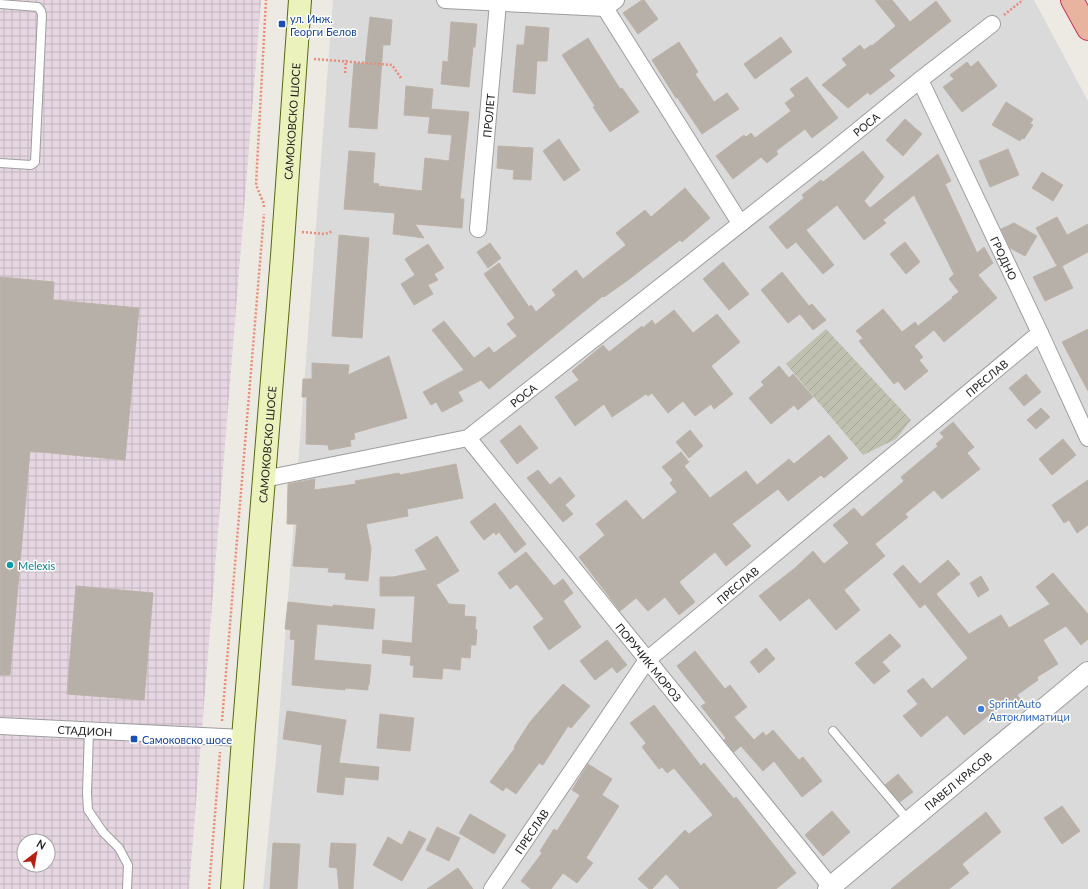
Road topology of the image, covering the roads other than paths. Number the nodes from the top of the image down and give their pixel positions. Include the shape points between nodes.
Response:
1 (300, 0) edge
2 (446, 0) edge
3 (1072, 0) edge
4 (498, 3) junction
5 (0, 4) edge
6 (610, 4) edge
7 (992, 24) road end
8 (1088, 29) edge
9 (920, 80) junction
10 (0, 163) edge
11 (740, 223) junction
12 (478, 229) dead end
13 (1040, 333) junction
14 (468, 438) junction
15 (1088, 438) edge
16 (264, 479) junction
17 (647, 660) junction
18 (1088, 672) edge
19 (0, 726) edge
20 (88, 731) junction
21 (833, 731) dead end
22 (243, 738) junction
23 (909, 821) junction
24 (829, 888) edge
25 (127, 889) edge
26 (232, 889) edge
27 (492, 889) edge

1 - 16 main road, САМОКОВСКО ШОСЕ
2 - 4 street
3 - 8 highway
4 - 6 street
4 - 12 street, ПРОЛЕТ
5 - 10 lane via 38,7 42,15 35,162 31,165
6 - 11 street
7 - 9 street, РОСА
9 - 11 street, РОСА
9 - 13 street, ГРОДНО
11 - 14 street, РОСА
13 - 15 street, ГРОДНО
13 - 17 street, ПРЕСЛАВ
14 - 16 street, РОСА
14 - 17 street, ПОРУЧИК МОРОЗ
16 - 22 main road, САМОКОВСКО ШОСЕ
17 - 24 street, ПОРУЧИК МОРОЗ
17 - 27 street, ПРЕСЛАВ
18 - 23 street, ПАВЕЛ КРАСОВ
19 - 20 street, СТАДИОН
20 - 22 street, СТАДИОН
20 - 25 lane via 88,810 103,832 120,848 128,865
21 - 23 lane
22 - 26 main road, САМОКОВСКО ШОСЕ
23 - 24 street, ПАВЕЛ КРАСОВ

